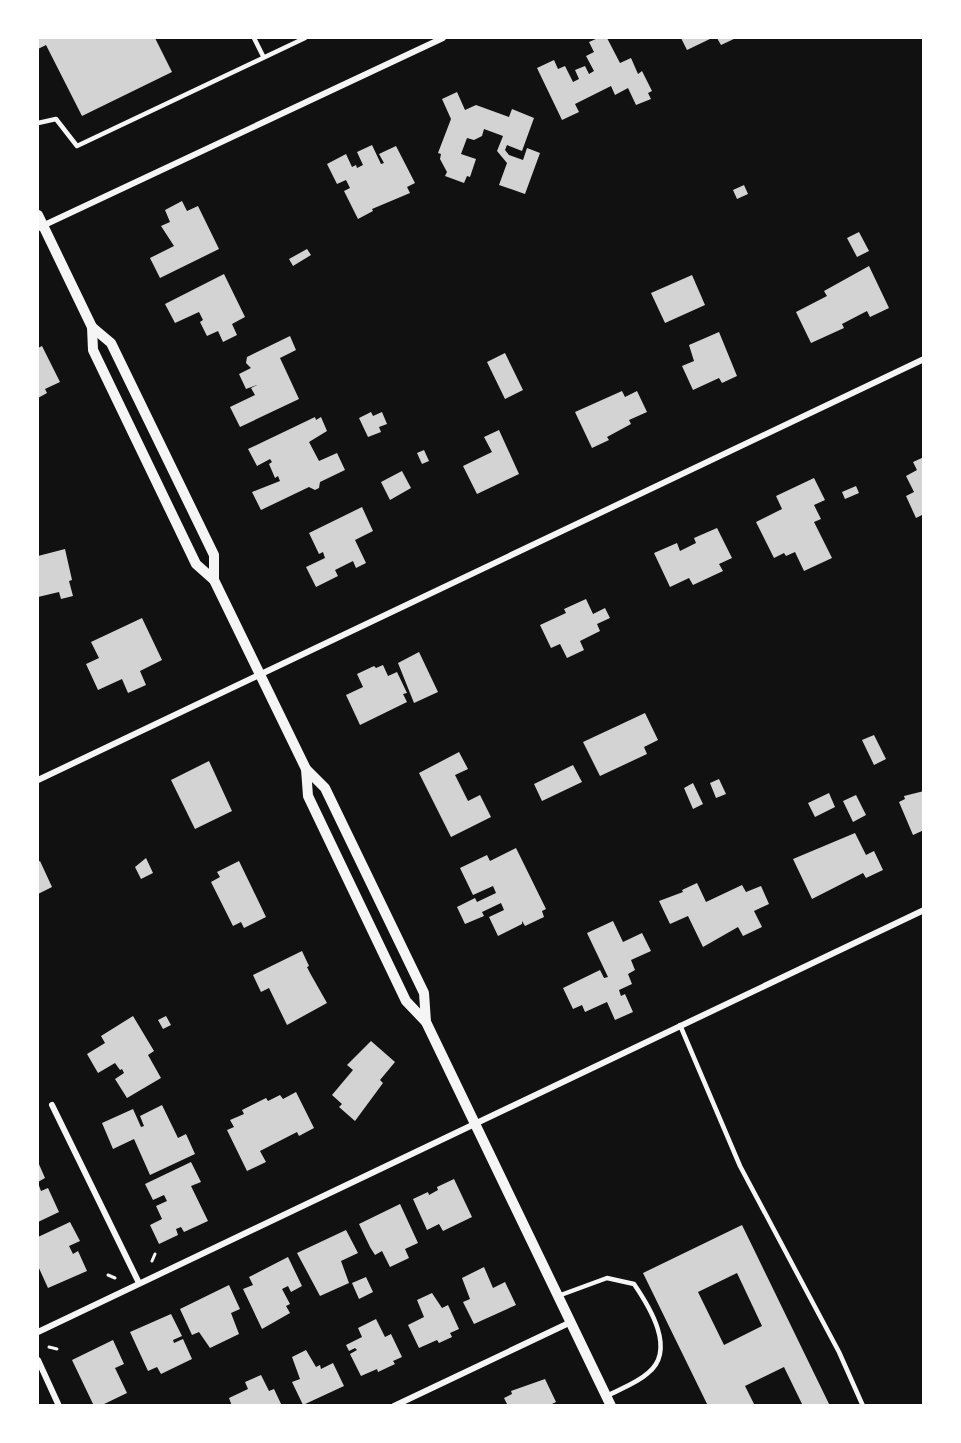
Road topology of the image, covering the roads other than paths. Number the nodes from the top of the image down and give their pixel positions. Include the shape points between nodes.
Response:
1 (254, 38) edge
2 (306, 38) edge
3 (443, 38) edge
4 (263, 56) junction
5 (38, 123) edge
6 (38, 214) edge
7 (40, 227) edge
8 (92, 327) junction
9 (924, 359) edge
10 (214, 580) junction
11 (259, 674) junction
12 (306, 769) junction
13 (38, 780) edge
14 (924, 910) edge
15 (426, 1022) junction
16 (680, 1025) junction
17 (52, 1105) dead end
18 (476, 1123) junction
19 (139, 1283) junction
20 (558, 1296) junction
21 (571, 1322) junction
22 (38, 1332) edge
23 (38, 1360) edge
24 (609, 1401) edge
25 (59, 1406) edge
26 (394, 1406) edge
27 (863, 1406) edge

1 - 4 lane
2 - 4 lane
3 - 7 street
4 - 5 lane via 77,146 56,119
6 - 7 street
7 - 8 street
8 - 10 street via 93,350 98,361 196,564
8 - 10 street via 111,343 214,555
9 - 11 street
10 - 11 street
11 - 12 street
11 - 13 street
12 - 15 street via 308,796 406,1001
12 - 15 street via 326,788 424,993
14 - 16 street
15 - 18 street
16 - 18 street
16 - 27 lane via 740,1166 839,1352
17 - 19 street
18 - 19 street
18 - 20 street
19 - 22 street
20 - 21 street
20 - 24 lane via 607,1278 634,1284 654,1315 660,1337 658,1355 650,1372
21 - 24 street
21 - 26 street
23 - 25 street

